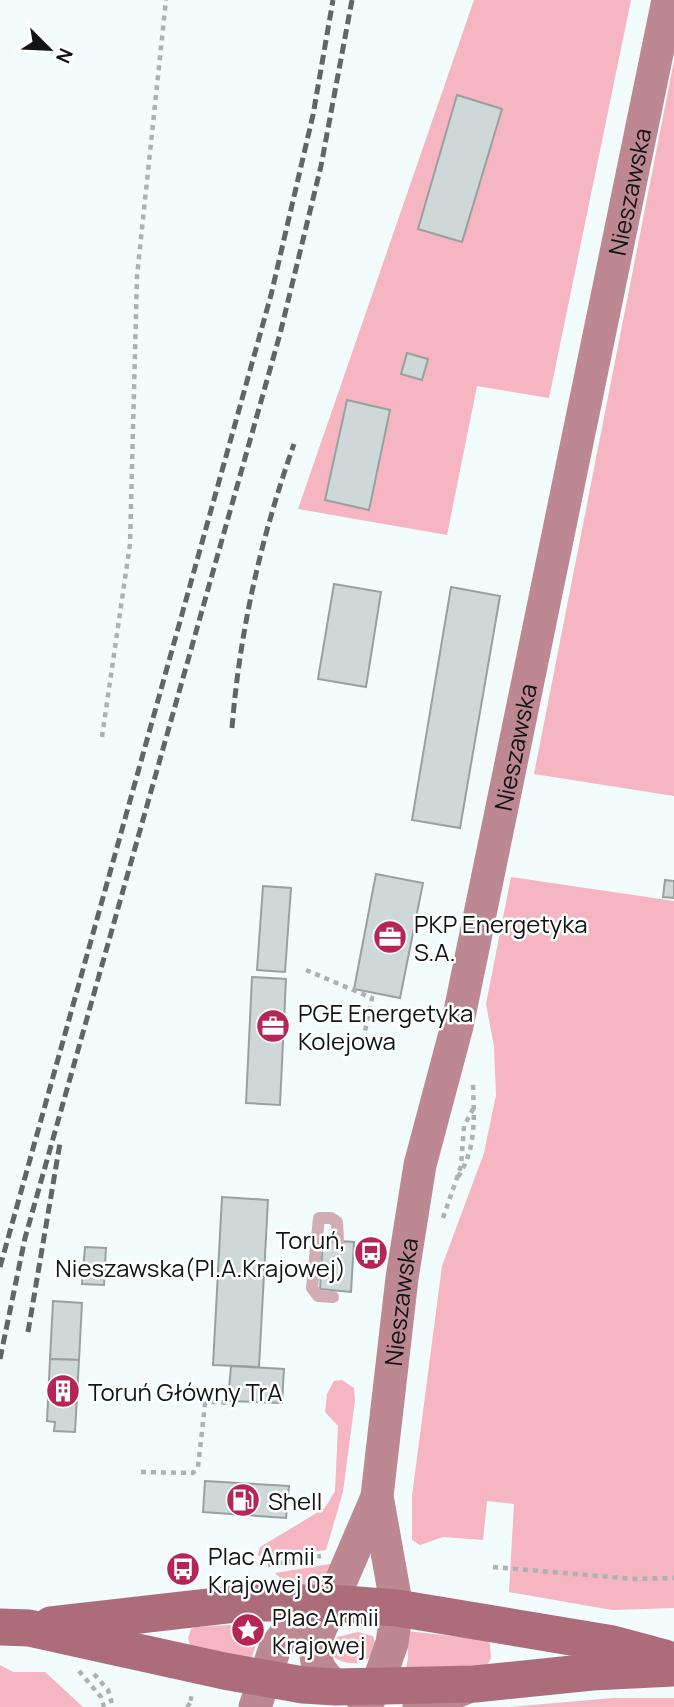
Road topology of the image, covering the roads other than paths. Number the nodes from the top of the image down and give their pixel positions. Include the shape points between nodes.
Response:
1 (668, 0) edge
2 (338, 1241) dead end
3 (333, 1297) dead end
4 (377, 1496) junction
5 (331, 1603) junction
6 (397, 1608) junction
7 (14, 1627) edge
8 (674, 1660) edge
9 (674, 1668) edge
10 (475, 1684) junction
11 (259, 1692) edge
12 (359, 1693) edge
13 (419, 1707) edge

1 - 4 main road, Nieszawska via 457,1027 420,1166
2 - 3 lane via 337,1222 319,1218 312,1288 318,1296
4 - 5 main road, Nieszawska
4 - 6 main road, Nieszawska
5 - 6 main road
5 - 7 main road via 244,1603
5 - 11 main road via 293,1624 275,1648
5 - 12 main road via 317,1637 314,1659 321,1673
6 - 8 main road via 613,1644
6 - 12 main road via 392,1643
7 - 11 main road
9 - 10 main road
10 - 12 main road
10 - 13 main road
11 - 12 main road

